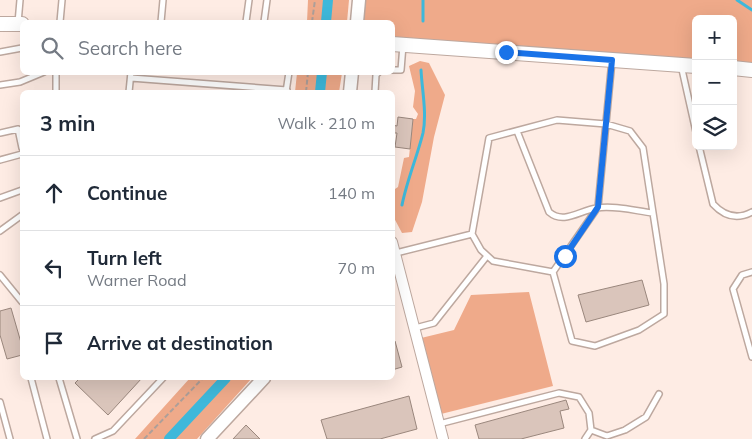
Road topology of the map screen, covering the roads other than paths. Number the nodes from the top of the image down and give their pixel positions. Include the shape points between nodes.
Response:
1 (20, 0) edge
2 (62, 0) edge
3 (163, 0) edge
4 (249, 0) edge
5 (266, 0) edge
6 (359, 0) edge
7 (60, 20) edge
8 (162, 20) edge
9 (246, 20) edge
10 (264, 20) edge
11 (357, 20) edge
12 (0, 24) edge
13 (20, 24) edge
14 (398, 44) edge
15 (20, 48) edge
16 (0, 52) edge
17 (612, 60) junction
18 (681, 65) junction
19 (692, 66) edge
20 (737, 68) edge
21 (395, 70) edge
22 (752, 70) edge
23 (37, 75) edge
24 (56, 75) edge
25 (131, 75) edge
26 (289, 75) edge
27 (352, 75) edge
28 (378, 75) edge
29 (0, 85) edge
30 (56, 90) edge
31 (129, 90) edge
32 (276, 90) edge
33 (286, 90) edge
34 (350, 90) edge
35 (375, 90) edge
36 (692, 114) edge
37 (606, 124) junction
38 (517, 131) junction
39 (0, 133) edge
40 (20, 138) edge
41 (700, 150) edge
42 (20, 155) edge
43 (0, 160) edge
44 (20, 191) edge
45 (0, 198) edge
46 (598, 207) junction
47 (752, 212) edge
48 (653, 213) junction
49 (20, 216) edge
50 (0, 231) edge
51 (472, 234) junction
52 (395, 251) edge
53 (396, 254) junction
54 (487, 256) junction
55 (554, 272) junction
56 (752, 272) edge
57 (0, 274) edge
58 (20, 299) edge
59 (415, 328) junction
60 (752, 357) edge
61 (31, 380) edge
62 (60, 380) edge
63 (162, 380) edge
64 (262, 380) edge
65 (659, 394) dead end
66 (0, 402) edge
67 (440, 424) junction
68 (591, 430) junction
69 (10, 439) edge
70 (47, 439) edge
71 (77, 439) edge
72 (96, 439) edge
73 (207, 439) edge
74 (443, 439) edge
75 (585, 439) edge

1 - 13 lane
2 - 7 lane
3 - 8 lane
4 - 9 lane
5 - 10 lane
6 - 11 street
12 - 13 main road
14 - 17 main road
14 - 21 lane via 401,70
15 - 16 lane
17 - 18 main road
17 - 37 lane
18 - 19 main road
18 - 36 lane
20 - 22 main road
23 - 29 lane
24 - 30 lane
25 - 31 lane
25 - 32 lane
26 - 33 lane
27 - 34 street
28 - 35 lane
37 - 38 lane via 557,120
37 - 46 lane
37 - 48 lane via 630,131 643,148
38 - 46 lane via 548,212 563,218
38 - 51 lane via 489,138
39 - 40 lane via 18,129
41 - 47 lane via 713,204 728,216 739,217
42 - 43 lane
44 - 45 lane
46 - 48 lane
46 - 55 lane
48 - 55 lane via 664,284 664,314 639,330 595,346 572,341
49 - 50 lane
51 - 53 lane
51 - 54 lane
52 - 53 street
53 - 59 street
54 - 55 lane via 492,261
54 - 59 lane via 434,323
56 - 60 lane via 742,275 733,289
57 - 58 lane
59 - 67 street
61 - 70 lane
62 - 71 lane
63 - 72 lane via 112,431
64 - 73 street
65 - 68 lane via 646,417 625,430 607,436
66 - 69 lane
67 - 68 lane via 559,393 579,397 589,413
67 - 74 street
68 - 75 lane

